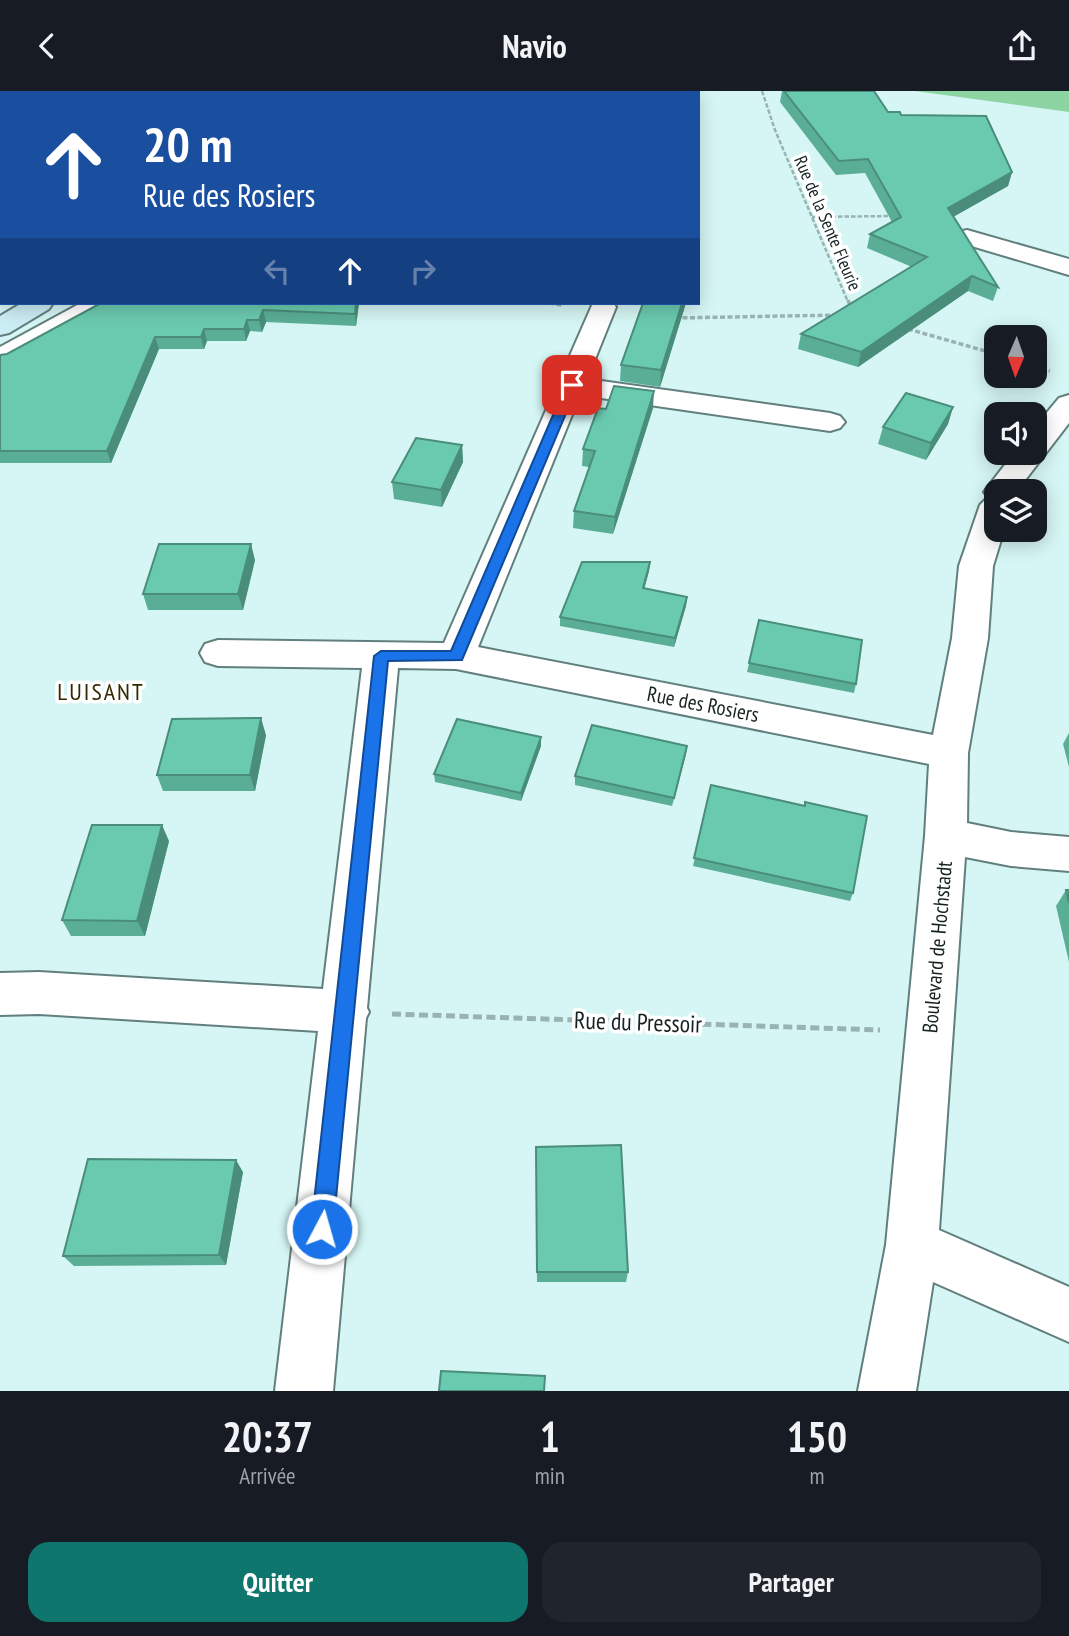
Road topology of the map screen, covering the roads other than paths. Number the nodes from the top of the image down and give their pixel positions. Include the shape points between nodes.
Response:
1 (967, 237) edge
2 (1069, 267) edge
3 (37, 305) edge
4 (96, 305) edge
5 (602, 308) road end
6 (0, 327) edge
7 (0, 358) edge
8 (572, 385) junction
9 (1069, 404) edge
10 (830, 422) dead end
11 (1047, 432) edge
12 (1021, 465) edge
13 (1010, 479) edge
14 (984, 542) edge
15 (218, 653) dead end
16 (381, 656) junction
17 (456, 656) junction
18 (949, 753) junction
19 (946, 836) junction
20 (1069, 854) edge
21 (0, 994) edge
22 (346, 1012) junction
23 (912, 1245) junction
24 (1069, 1315) edge
25 (304, 1391) edge
26 (887, 1391) edge

1 - 2 street
3 - 6 main road
4 - 7 street
5 - 8 street
8 - 10 street
8 - 17 street
9 - 11 street
12 - 13 street
14 - 18 street, Boulevard de Hochstadt via 976,566 970,638
15 - 16 street, Rue des Rosiers
16 - 17 street, Rue des Rosiers
16 - 22 street
17 - 18 street, Rue des Rosiers
18 - 19 street, Boulevard de Hochstadt
19 - 20 street
19 - 23 street, Boulevard de Hochstadt
21 - 22 street
22 - 25 street
23 - 24 street
23 - 26 street, Boulevard de Hochstadt

